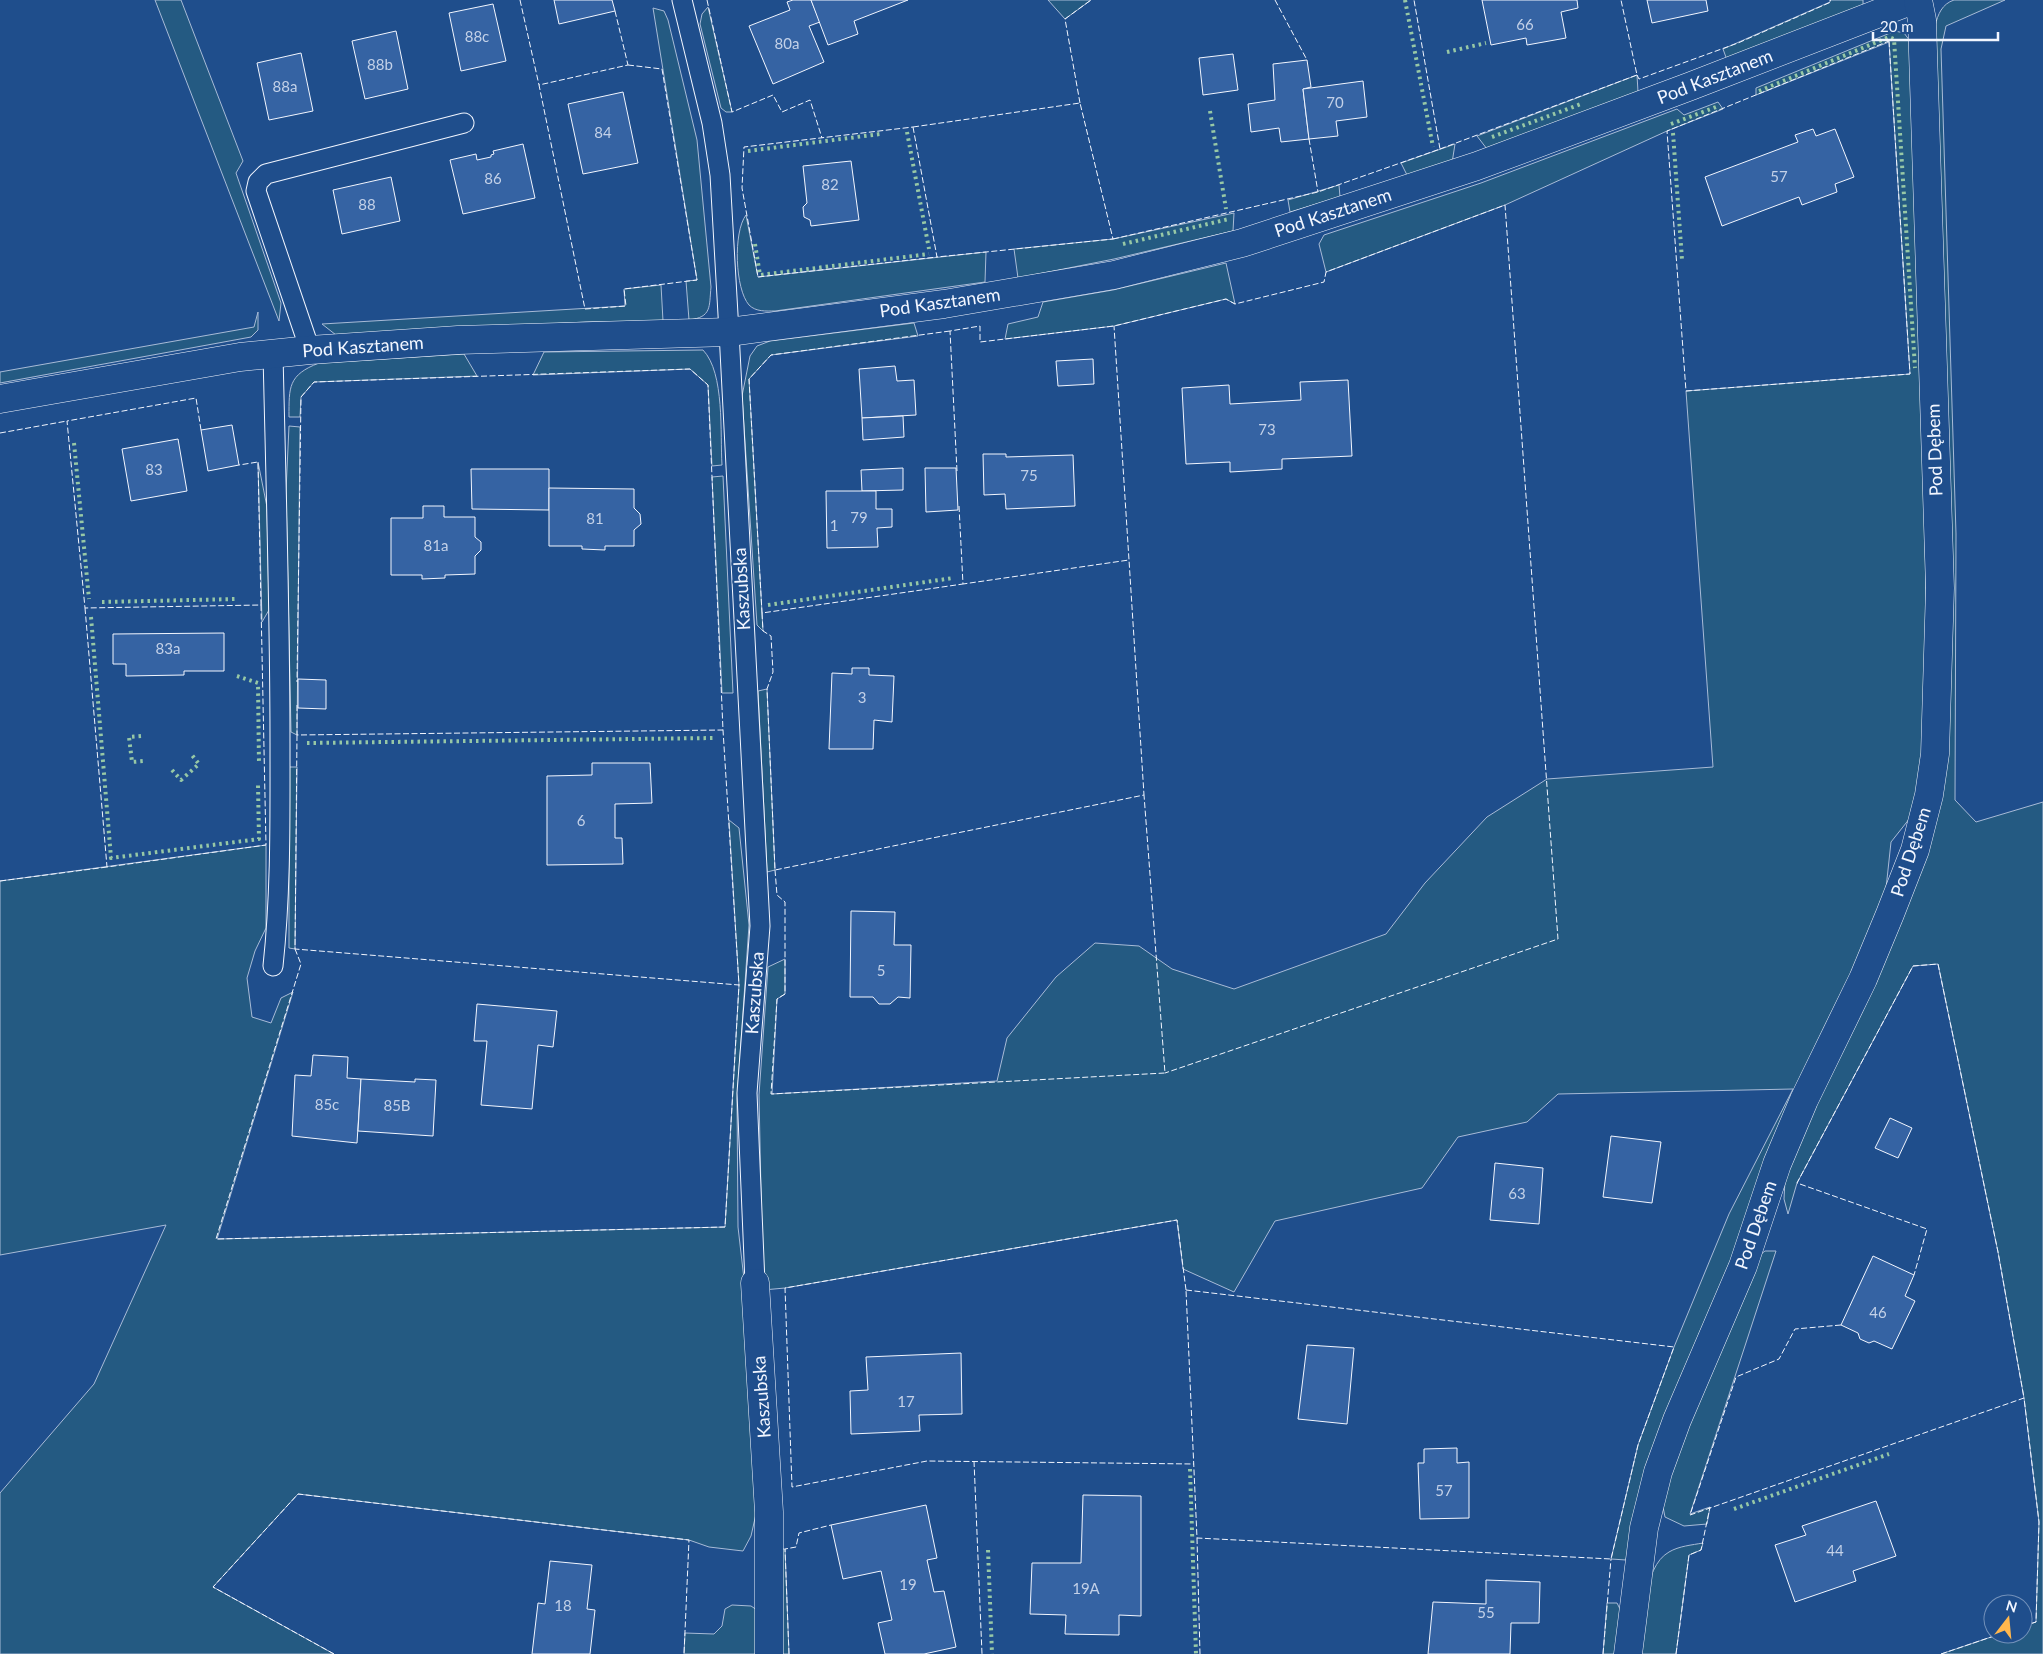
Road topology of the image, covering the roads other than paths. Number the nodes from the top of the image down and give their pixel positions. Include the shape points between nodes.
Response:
1 (682, 0) edge
2 (1913, 0) edge
3 (1918, 0) edge
4 (464, 123) dead end
5 (729, 332) junction
6 (310, 350) junction
7 (273, 354) junction
8 (0, 399) edge
9 (273, 966) dead end
10 (755, 1283) joint
11 (769, 1654) edge
12 (1628, 1654) edge

1 - 5 lane via 712,123 720,175
2 - 5 street, Pod Kasztanem via 1477,166 1242,243 1114,275 944,304
3 - 12 street, Pod Dębem via 1922,20 1940,588 1935,754 1929,795 1915,850 1890,914 1790,1132 1743,1266 1658,1472 1644,1528
4 - 6 lane via 266,174 258,182 256,191
5 - 6 street, Pod Kasztanem via 458,340
5 - 10 lane, Kaszubska via 760,926 747,1093
6 - 7 street, Pod Kasztanem
7 - 8 street, Pod Kasztanem
7 - 9 lane via 280,657 280,844
10 - 11 street, Kaszubska via 769,1512

